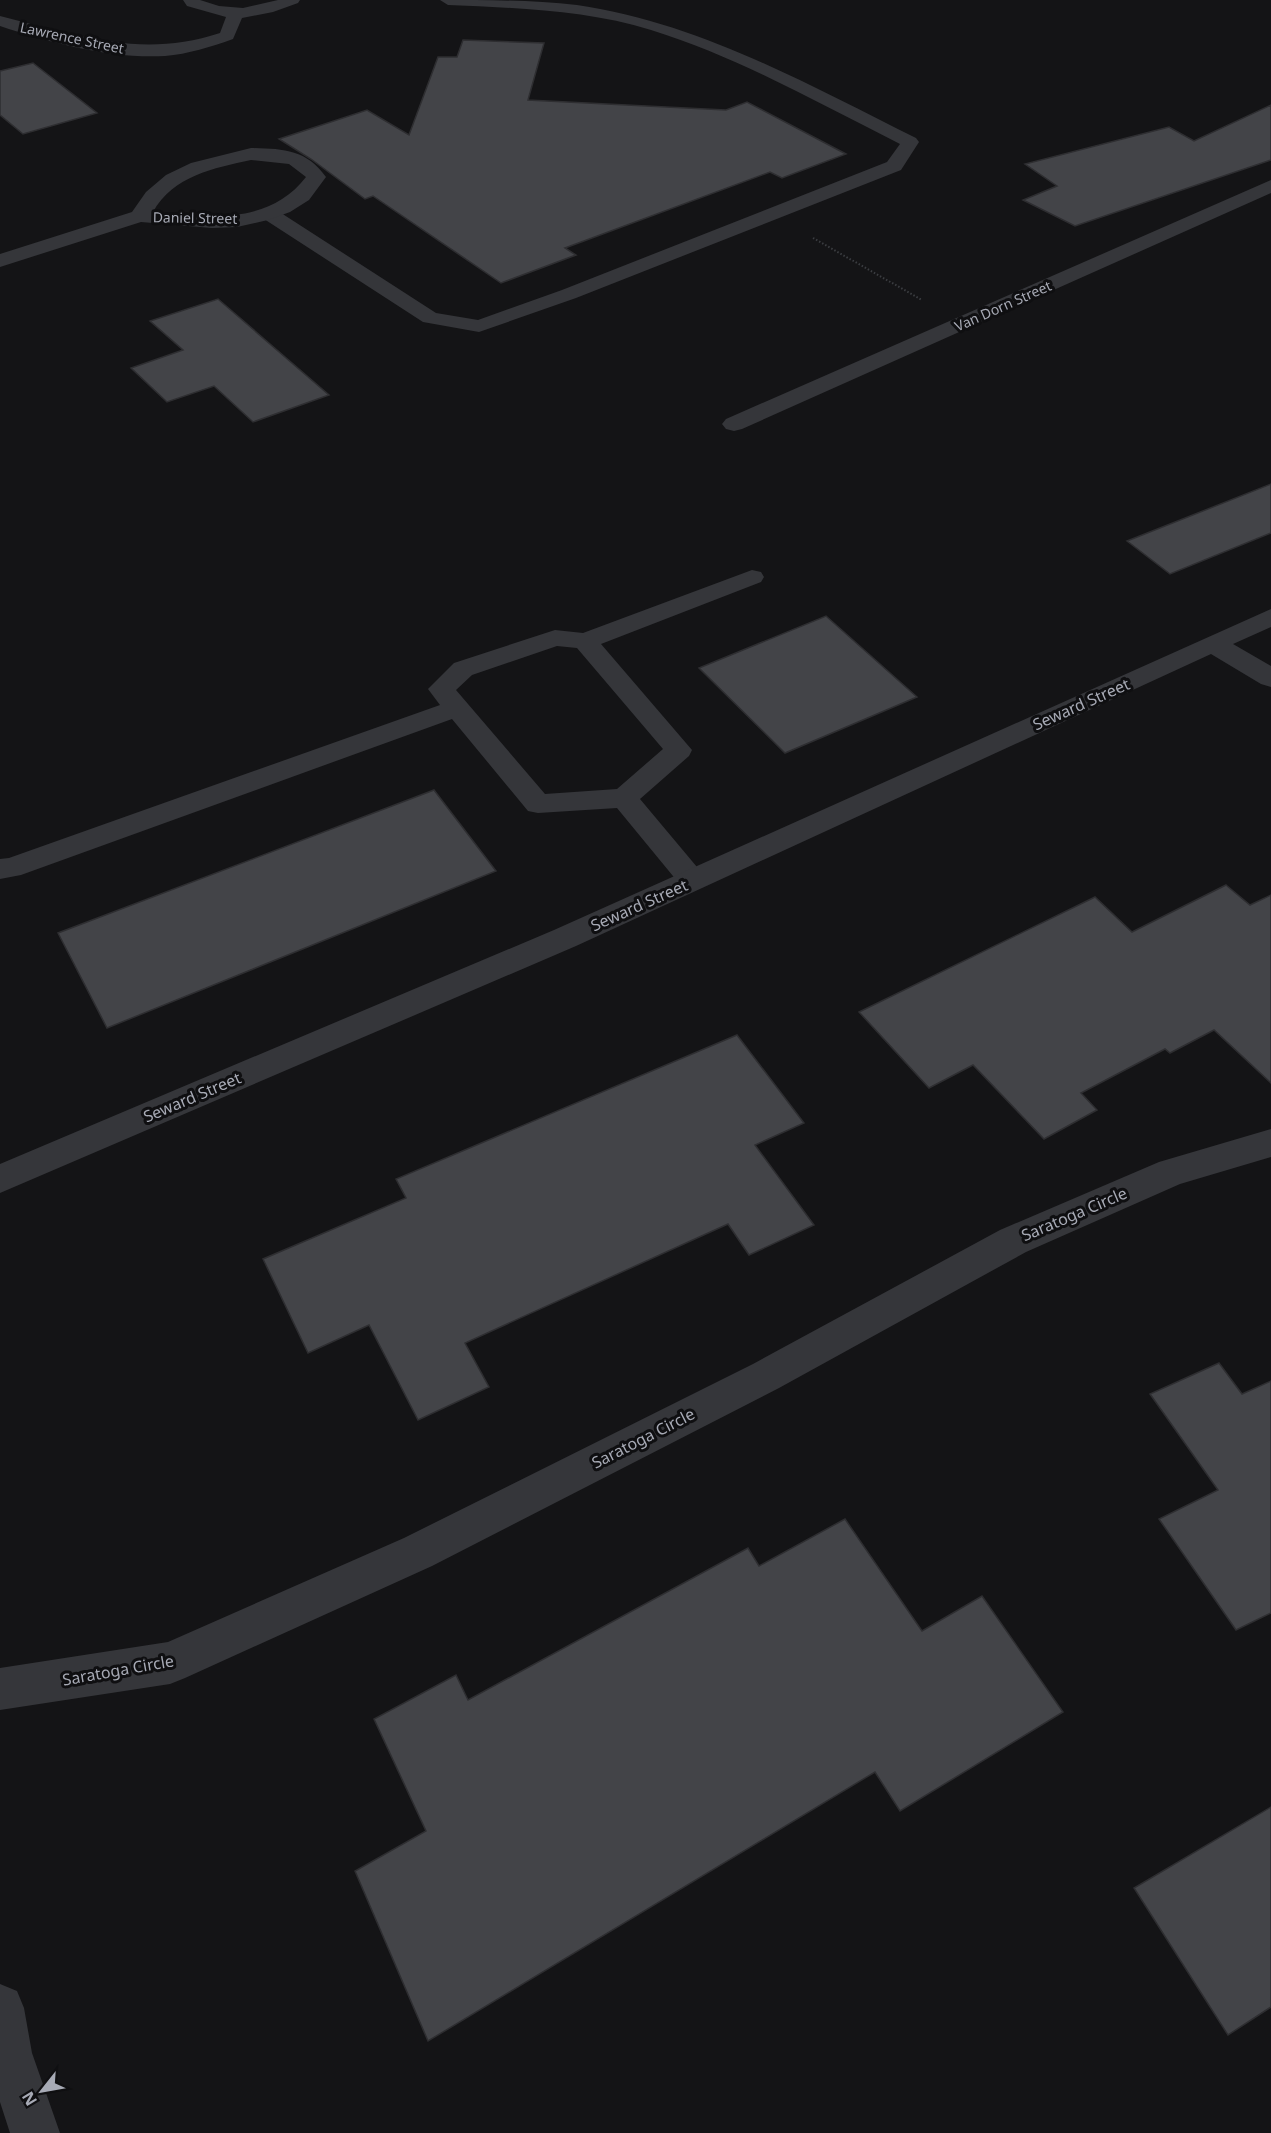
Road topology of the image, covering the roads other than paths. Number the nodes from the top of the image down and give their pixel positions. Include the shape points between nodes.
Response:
1 (191, 0) edge
2 (292, 0) edge
3 (448, 0) edge
4 (522, 2) edge
5 (235, 15) junction
6 (0, 21) edge
7 (1271, 186) edge
8 (271, 215) junction
9 (140, 216) junction
10 (0, 261) edge
11 (734, 424) dead end
12 (752, 577) dead end
13 (1271, 617) edge
14 (585, 640) junction
15 (1213, 644) junction
16 (1271, 678) edge
17 (458, 708) junction
18 (624, 798) junction
19 (0, 869) edge
20 (692, 880) junction
21 (1271, 1143) edge
22 (0, 1179) edge
23 (0, 1689) edge
24 (0, 2008) edge
25 (35, 2133) edge

1 - 5 lane via 211,11
2 - 5 lane
3 - 4 lane
4 - 8 lane via 654,26 730,52 910,142 894,166 479,326 430,318
5 - 6 lane, Lawrence Street via 227,36 200,47 171,51 111,48
7 - 11 street, Van Dorn Street
8 - 9 street, Daniel Street via 213,221
8 - 9 street, Daniel Street via 292,205 309,190 316,177 301,160 278,154 223,160 173,178 154,194
9 - 10 street, Daniel Street
12 - 14 lane
13 - 15 street, Seward Street
14 - 17 lane via 555,638 463,669 441,689
14 - 18 lane via 680,750
15 - 16 street
15 - 20 street, Seward Street
17 - 18 lane via 538,804
17 - 19 lane
18 - 20 lane
20 - 22 street, Seward Street
21 - 23 street, Saratoga Circle via 1171,1172 1013,1241 766,1377 429,1546 170,1664
24 - 25 street via 8,2053

